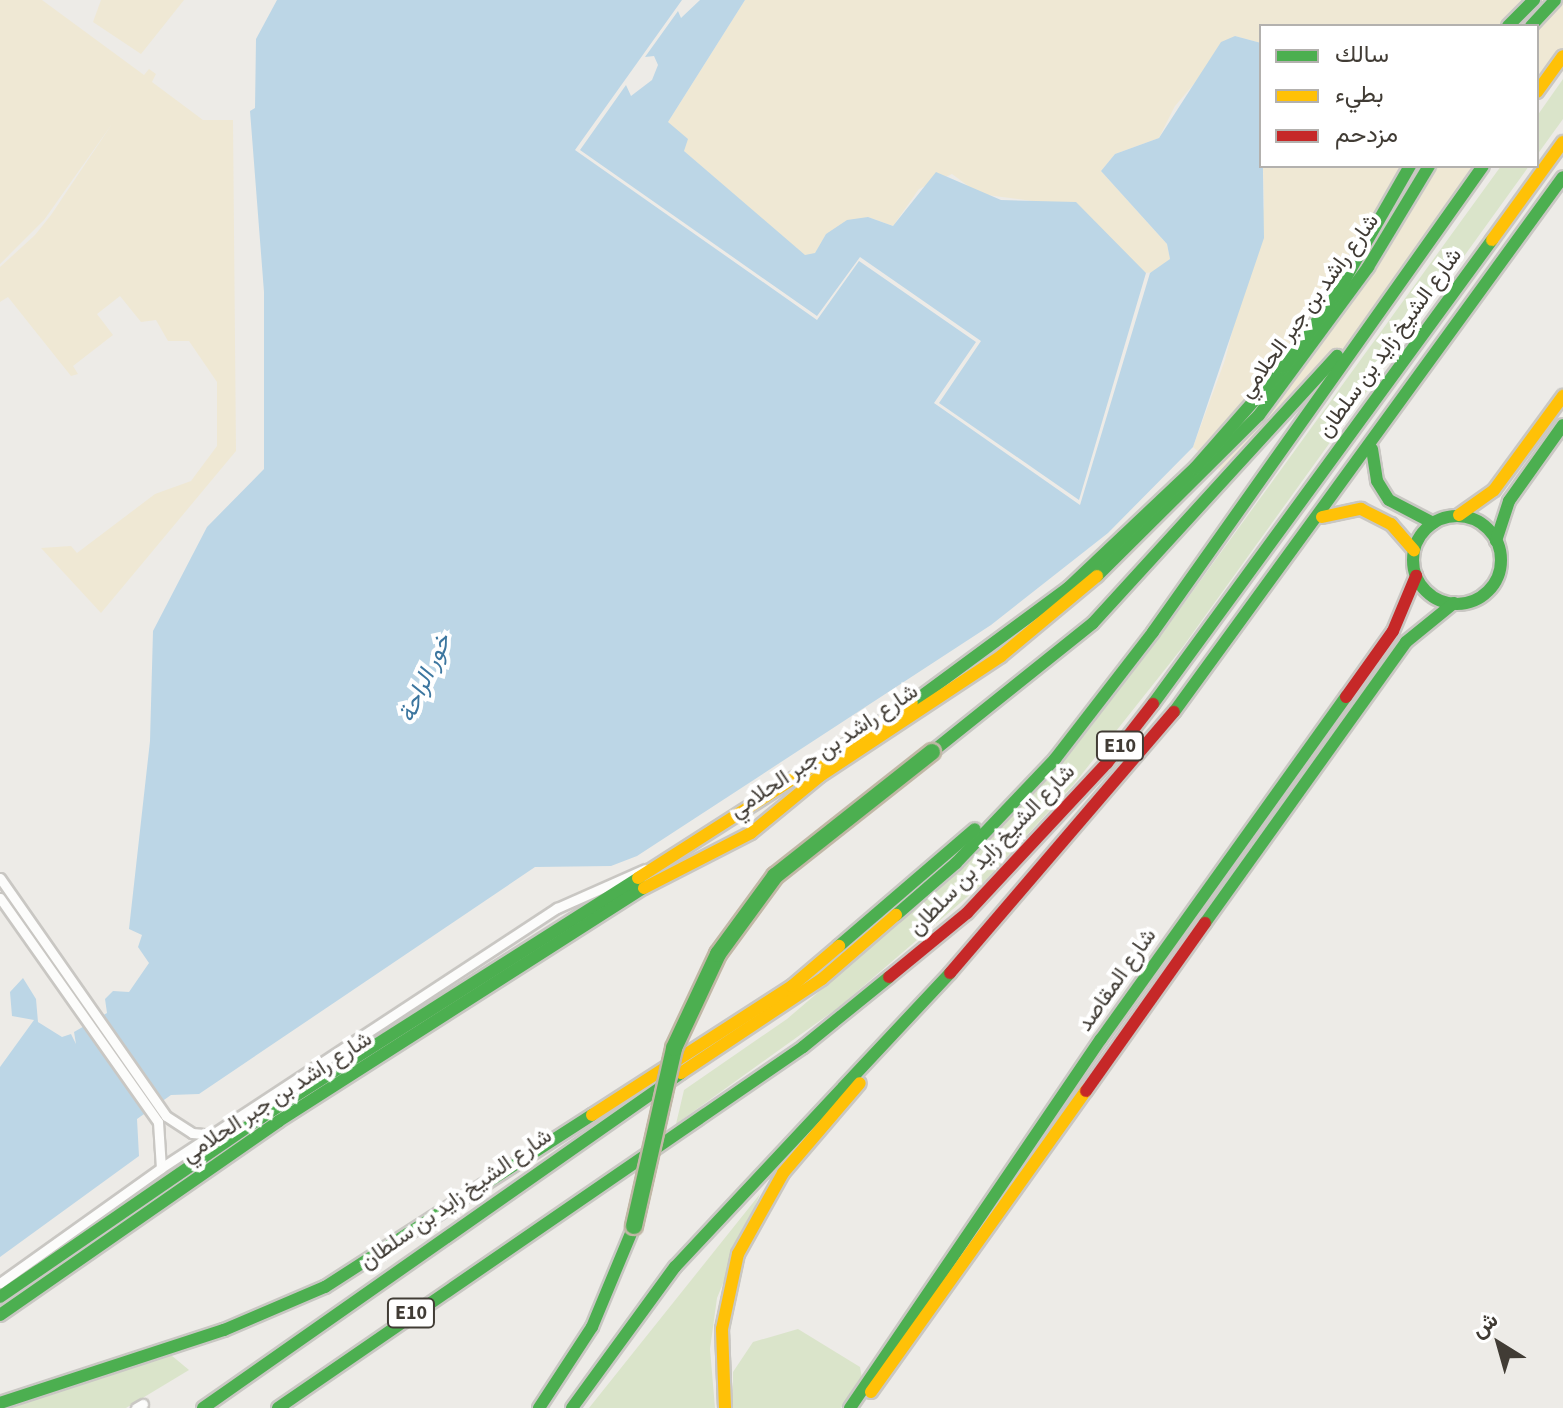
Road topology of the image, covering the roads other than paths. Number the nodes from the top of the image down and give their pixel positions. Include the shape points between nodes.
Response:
1 (1534, 0) edge
2 (1555, 0) edge
3 (1510, 24) edge
4 (1533, 24) edge
5 (1563, 56) edge
6 (1539, 89) edge
7 (1563, 142) edge
8 (1409, 168) edge
9 (1428, 168) edge
10 (1482, 168) edge
11 (1563, 177) edge
12 (1391, 294) junction
13 (1563, 396) edge
14 (1563, 425) edge
15 (1372, 449) junction
16 (1457, 516) junction
17 (1321, 518) junction
18 (1433, 523) junction
19 (1496, 541) junction
20 (1414, 550) junction
21 (1416, 576) junction
22 (1454, 603) junction
23 (1055, 759) junction
24 (734, 813) junction
25 (701, 854) junction
26 (645, 869) junction
27 (0, 878) edge
28 (0, 898) edge
29 (573, 900) junction
30 (539, 938) junction
31 (972, 950) junction
32 (162, 1119) junction
33 (213, 1135) junction
34 (161, 1168) junction
35 (0, 1283) edge
36 (0, 1297) edge
37 (0, 1315) edge
38 (0, 1403) edge
39 (203, 1408) edge
40 (278, 1408) edge
41 (539, 1408) edge
42 (572, 1408) edge
43 (725, 1408) edge
44 (850, 1408) edge
45 (860, 1408) edge

1 - 3 main road
2 - 4 main road
5 - 6 main road
7 - 40 main road, شارع الشيخ زايد بن سلطان / E10 via 1171,681 1107,763 967,913 803,1047
8 - 24 main road, شارع راشد بن جبر الحلامي via 1299,348 1206,456 1126,536 950,678
9 - 25 main road, شارع راشد بن جبر الحلامي via 1368,267 1292,373 1135,544 1001,656 820,776 751,833
10 - 12 main road, شارع الشيخ زايد بن سلطان / E10
11 - 15 main road
12 - 23 main road, شارع الشيخ زايد بن سلطان / E10 via 1153,632
12 - 41 main road, bridge via 1230,479 1093,623 775,876 718,954 674,1048 634,1226 592,1327
13 - 16 main road via 1494,490
14 - 19 main road via 1509,501
15 - 17 main road
15 - 18 main road via 1375,473 1389,500
16 - 18 main road
16 - 19 main road via 1484,526
17 - 20 main road via 1361,509 1391,524
17 - 31 main road via 1150,745
18 - 20 main road
19 - 22 main road via 1500,563 1493,584 1476,599
20 - 21 main road
21 - 22 main road via 1427,592
21 - 44 main road, شارع المقاصد via 1393,631 1101,1039
22 - 45 main road, شارع المقاصد via 1428,618 1406,642
23 - 38 main road via 792,986 336,1281 224,1330
23 - 39 main road, شارع الشيخ زايد بن سلطان / E10 via 913,903 822,979 554,1157
24 - 25 main road via 743,827
24 - 26 main road, شارع راشد بن جبر الحلامي
25 - 37 main road, شارع راشد بن جبر الحلامي via 205,1169
26 - 29 street
26 - 30 main road, شارع راشد بن جبر الحلامي
27 - 32 street
28 - 32 street
29 - 30 main road via 572,909
29 - 33 street
30 - 36 main road, شارع راشد بن جبر الحلامي
31 - 42 main road via 675,1267
31 - 43 main road via 936,1000 806,1145 758,1211 727,1291
32 - 33 street via 192,1133
32 - 34 street
33 - 34 street
34 - 35 street

